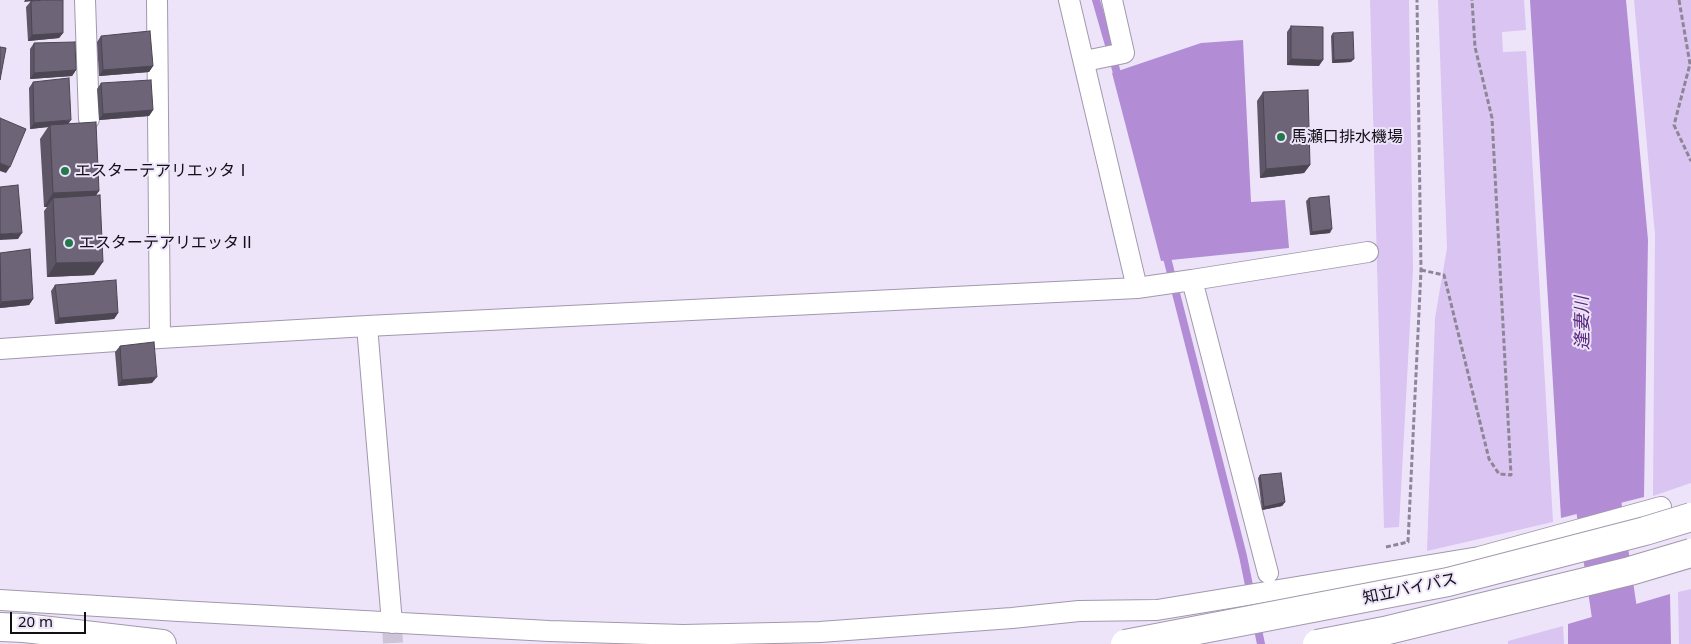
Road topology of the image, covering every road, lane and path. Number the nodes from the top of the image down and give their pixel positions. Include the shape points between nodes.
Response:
1 (85, 0) edge
2 (157, 0) edge
3 (1069, 0) edge
4 (1112, 0) edge
5 (1417, 0) edge
6 (1472, 0) edge
7 (1679, 0) edge
8 (1084, 61) junction
9 (89, 119) dead end
10 (1691, 162) edge
11 (1368, 252) dead end
12 (1421, 270) junction
13 (1192, 280) junction
14 (1137, 288) junction
15 (367, 326) junction
16 (160, 338) junction
17 (0, 349) edge
18 (1662, 507) dead end
19 (1691, 517) edge
20 (1380, 548) dead end
21 (1691, 553) edge
22 (1268, 573) dead end
23 (0, 600) edge
24 (392, 623) junction
25 (0, 627) edge
26 (162, 644) edge
27 (1125, 644) edge
28 (1317, 644) edge

1 - 9 street
2 - 16 street
3 - 8 street
4 - 8 street via 1124,53
5 - 12 path
6 - 12 path via 1475,47 1492,118 1511,474 1499,474 1489,459 1444,275
7 - 10 path via 1690,64 1674,125
8 - 14 street
11 - 13 street
12 - 20 path via 1408,542
13 - 14 street
13 - 22 street
14 - 15 street
15 - 16 street
15 - 24 street
16 - 17 street
18 - 24 street via 1479,557 1157,610 1079,611 820,632 683,635
19 - 27 highway, 知立バイパス, bridge via 1448,582
21 - 28 highway, 知立バイパス, bridge via 1384,631
23 - 24 street
25 - 26 highway

